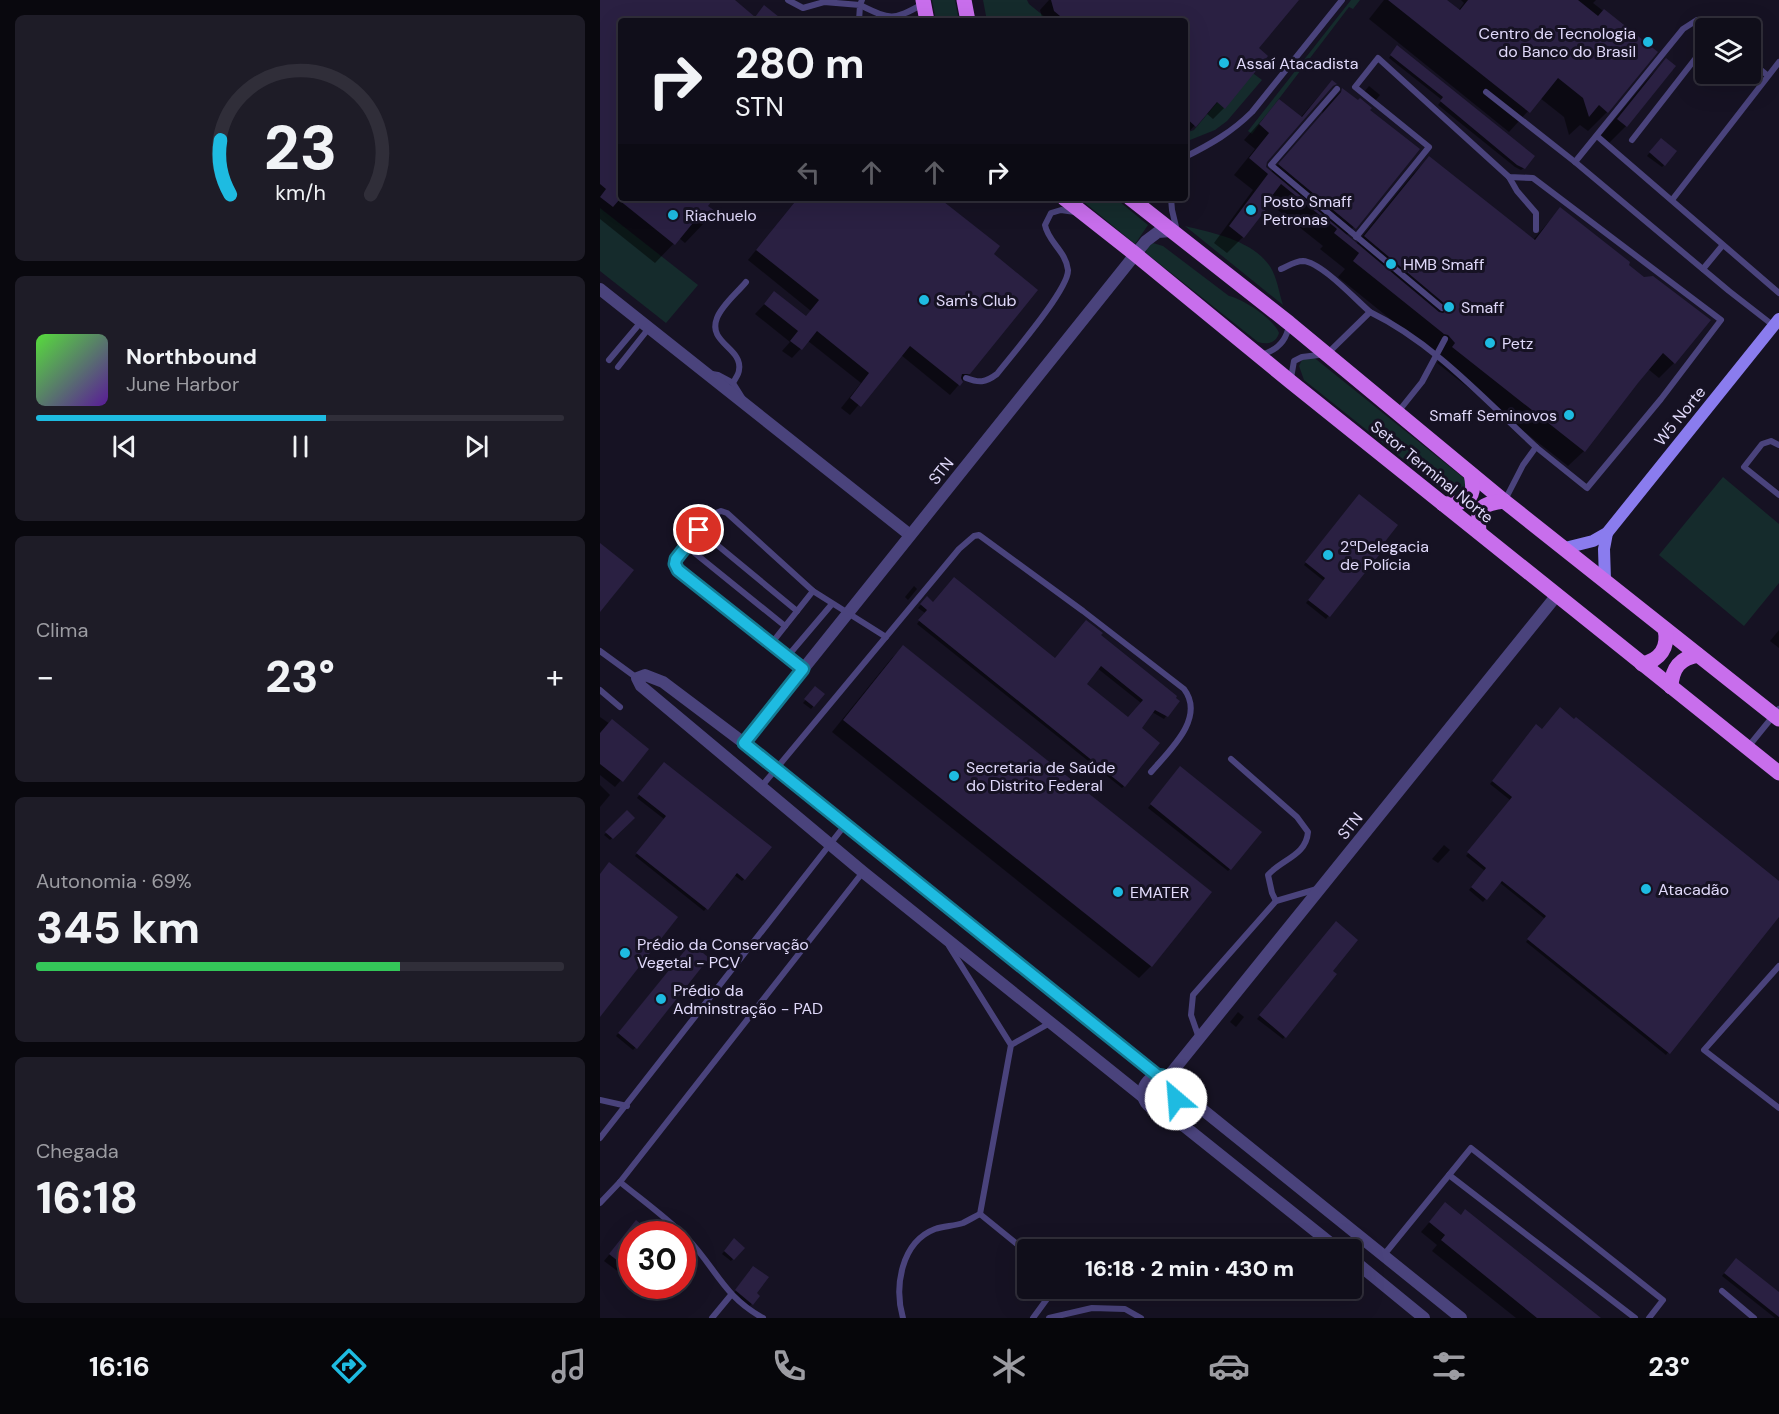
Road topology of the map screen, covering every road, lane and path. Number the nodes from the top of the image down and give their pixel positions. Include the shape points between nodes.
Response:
1 (788, 0) edge
2 (963, 0) edge
3 (1342, 0) edge
4 (824, 1) edge
5 (924, 2) edge
6 (857, 3) edge
7 (859, 18) edge
8 (927, 18) edge
9 (967, 18) edge
10 (1695, 21) edge
11 (1695, 59) edge
12 (1779, 62) edge
13 (1761, 70) edge
14 (1767, 75) junction
15 (1337, 89) dead end
16 (1486, 92) dead end
17 (1597, 136) junction
18 (1632, 140) dead end
19 (1188, 156) edge
20 (1575, 162) junction
21 (1509, 177) junction
22 (1672, 200) junction
23 (1068, 201) edge
24 (1134, 201) edge
25 (1171, 201) edge
26 (1082, 213) junction
27 (1536, 230) dead end
28 (1175, 234) junction
29 (1356, 237) junction
30 (1722, 246) junction
31 (1136, 254) junction
32 (1281, 269) dead end
33 (1703, 269) junction
34 (746, 282) dead end
35 (600, 289) edge
36 (1779, 293) edge
37 (1442, 308) dead end
38 (1370, 312) junction
39 (1289, 323) junction
40 (1776, 323) edge
41 (645, 325) junction
42 (1445, 339) dead end
43 (1327, 354) junction
44 (1436, 354) junction
45 (1259, 356) junction
46 (609, 360) dead end
47 (618, 367) dead end
48 (706, 374) junction
49 (966, 378) dead end
50 (1291, 382) junction
51 (733, 383) junction
52 (746, 405) junction
53 (1398, 413) junction
54 (1779, 445) edge
55 (1536, 447) junction
56 (1472, 474) junction
57 (1779, 495) edge
58 (1504, 501) junction
59 (1443, 504) junction
60 (699, 530) junction
61 (1479, 532) junction
62 (1607, 533) junction
63 (910, 536) junction
64 (687, 546) junction
65 (1565, 548) junction
66 (1605, 580) junction
67 (813, 591) junction
68 (1557, 595) junction
69 (832, 604) junction
70 (796, 611) junction
71 (847, 613) junction
72 (785, 626) junction
73 (1665, 629) junction
74 (886, 637) junction
75 (771, 644) junction
76 (600, 651) edge
77 (1698, 655) junction
78 (787, 657) junction
79 (1642, 663) junction
80 (803, 669) junction
81 (637, 678) junction
82 (1671, 687) junction
83 (600, 690) edge
84 (620, 707) dead end
85 (1777, 714) edge
86 (744, 743) junction
87 (1748, 747) junction
88 (1231, 759) dead end
89 (776, 770) junction
90 (1151, 772) dead end
91 (1776, 772) edge
92 (761, 787) junction
93 (845, 825) junction
94 (830, 844) junction
95 (863, 872) junction
96 (1320, 888) junction
97 (1276, 901) junction
98 (942, 936) junction
99 (1779, 966) edge
100 (1052, 1023) junction
101 (1199, 1038) junction
102 (1011, 1045) junction
103 (1163, 1076) junction
104 (1177, 1089) junction
105 (1142, 1095) junction
106 (600, 1100) edge
107 (627, 1106) junction
108 (1779, 1108) edge
109 (1164, 1110) junction
110 (600, 1138) edge
111 (1449, 1175) junction
112 (620, 1182) junction
113 (600, 1203) edge
114 (980, 1214) junction
115 (1325, 1239) edge
116 (1017, 1244) edge
117 (1383, 1256) junction
118 (1362, 1267) edge
119 (1722, 1291) dead end
120 (730, 1295) junction
121 (1046, 1299) edge
122 (712, 1318) edge
123 (763, 1318) edge
124 (903, 1318) edge
125 (1033, 1318) edge
126 (1048, 1318) edge
127 (1141, 1318) edge
128 (1424, 1318) edge
129 (1461, 1318) edge
130 (1635, 1318) edge
131 (1649, 1318) edge
132 (1754, 1318) edge

1 - 4 lane via 802,8
2 - 9 main road
3 - 19 lane via 1252,112 1217,142
4 - 6 lane
5 - 6 lane via 893,17
5 - 8 main road
6 - 7 lane
10 - 17 lane via 1683,29
11 - 18 lane
12 - 14 lane
13 - 14 lane
14 - 22 lane
15 - 29 lane via 1271,165
16 - 20 lane
17 - 20 lane
17 - 22 lane
20 - 33 lane
21 - 27 lane via 1536,213
21 - 29 lane via 1378,58 1355,87 1429,147
21 - 55 lane via 1533,178 1721,320 1662,399 1587,488
22 - 30 lane
23 - 26 main road, Setor Terminal Norte
24 - 28 main road, Setor Terminal Norte
25 - 28 lane
26 - 31 main road, Setor Terminal Norte
26 - 49 lane via 1061,210 1051,213 1046,221 1047,234 1059,247 1068,269 1057,295 997,374 979,383
28 - 31 street, STN via 1158,232
28 - 39 main road, Setor Terminal Norte
29 - 37 lane
30 - 33 lane
30 - 36 lane
31 - 45 main road, Setor Terminal Norte
31 - 63 street, STN
32 - 38 lane via 1305,261 1322,270
33 - 40 lane
34 - 51 lane via 717,317 714,328 718,338 738,358 739,370
35 - 41 street
38 - 43 lane
38 - 44 lane
39 - 43 main road, Setor Terminal Norte
39 - 45 lane via 1281,344
40 - 62 main road, W5 Norte
41 - 46 lane
41 - 47 lane
41 - 48 street
42 - 44 lane
43 - 50 lane via 1294,361
43 - 53 main road, Setor Terminal Norte
44 - 53 lane via 1422,382
44 - 55 lane
45 - 50 main road, Setor Terminal Norte
48 - 51 lane
48 - 52 street
50 - 59 main road, Setor Terminal Norte
51 - 52 lane
52 - 63 street
53 - 56 main road, Setor Terminal Norte
54 - 57 lane via 1771,441 1762,444 1744,467
55 - 58 lane
56 - 58 main road, Setor Terminal Norte
56 - 59 main road via 1470,497 1458,504
58 - 61 main road via 1481,508
58 - 65 main road, Setor Terminal Norte
59 - 61 main road, Setor Terminal Norte
60 - 64 lane
60 - 67 lane via 711,515 727,513
60 - 70 lane
61 - 68 main road, Setor Terminal Norte
62 - 65 main road, W5 Norte
62 - 66 main road
63 - 71 street, STN
64 - 72 lane
64 - 75 lane via 676,559 678,570
65 - 66 main road, Setor Terminal Norte
66 - 73 main road, Setor Terminal Norte
67 - 69 lane
67 - 70 lane
68 - 79 main road, Setor Terminal Norte
68 - 96 street, STN
69 - 71 lane
69 - 78 lane
70 - 72 lane
71 - 74 lane
71 - 80 street, STN
72 - 75 lane
73 - 77 main road, Setor Terminal Norte
73 - 79 main road via 1667,637 1662,652
74 - 89 lane
74 - 90 lane via 959,549 974,536 983,537 1184,689 1191,699 1192,711 1184,733
75 - 78 lane
76 - 81 lane
77 - 82 main road via 1681,661 1675,668
77 - 85 main road, Setor Terminal Norte
78 - 80 lane
79 - 82 main road, Setor Terminal Norte
80 - 86 street, STN
81 - 86 street via 645,675 663,682
81 - 92 street via 641,686
82 - 87 main road, Setor Terminal Norte
83 - 84 lane
85 - 87 lane
86 - 89 street
87 - 91 main road, Setor Terminal Norte
88 - 97 lane via 1297,817 1308,832 1298,854 1268,875
89 - 92 lane
89 - 93 street
92 - 94 street
93 - 94 lane
93 - 103 street
94 - 95 street
94 - 107 lane
95 - 98 street
95 - 112 lane
96 - 97 lane
96 - 101 street, STN
97 - 101 lane via 1193,995 1191,1016
98 - 100 street
98 - 102 lane
99 - 108 lane via 1704,1050
100 - 102 lane
100 - 105 street
101 - 103 street, STN
102 - 114 lane
103 - 104 street
103 - 105 street via 1148,1080
104 - 109 street via 1173,1104
104 - 117 street
105 - 109 street via 1152,1108
106 - 107 lane
107 - 110 lane
109 - 115 street
111 - 117 lane
111 - 130 lane
111 - 131 lane via 1471,1148 1663,1300
112 - 113 lane
112 - 120 lane via 688,1239
114 - 116 lane
114 - 124 lane via 934,1229 913,1245 900,1273 898,1302
117 - 129 street
118 - 128 street
119 - 132 lane
120 - 122 lane
120 - 123 lane
121 - 125 lane
126 - 127 lane via 1092,1308 1125,1310

